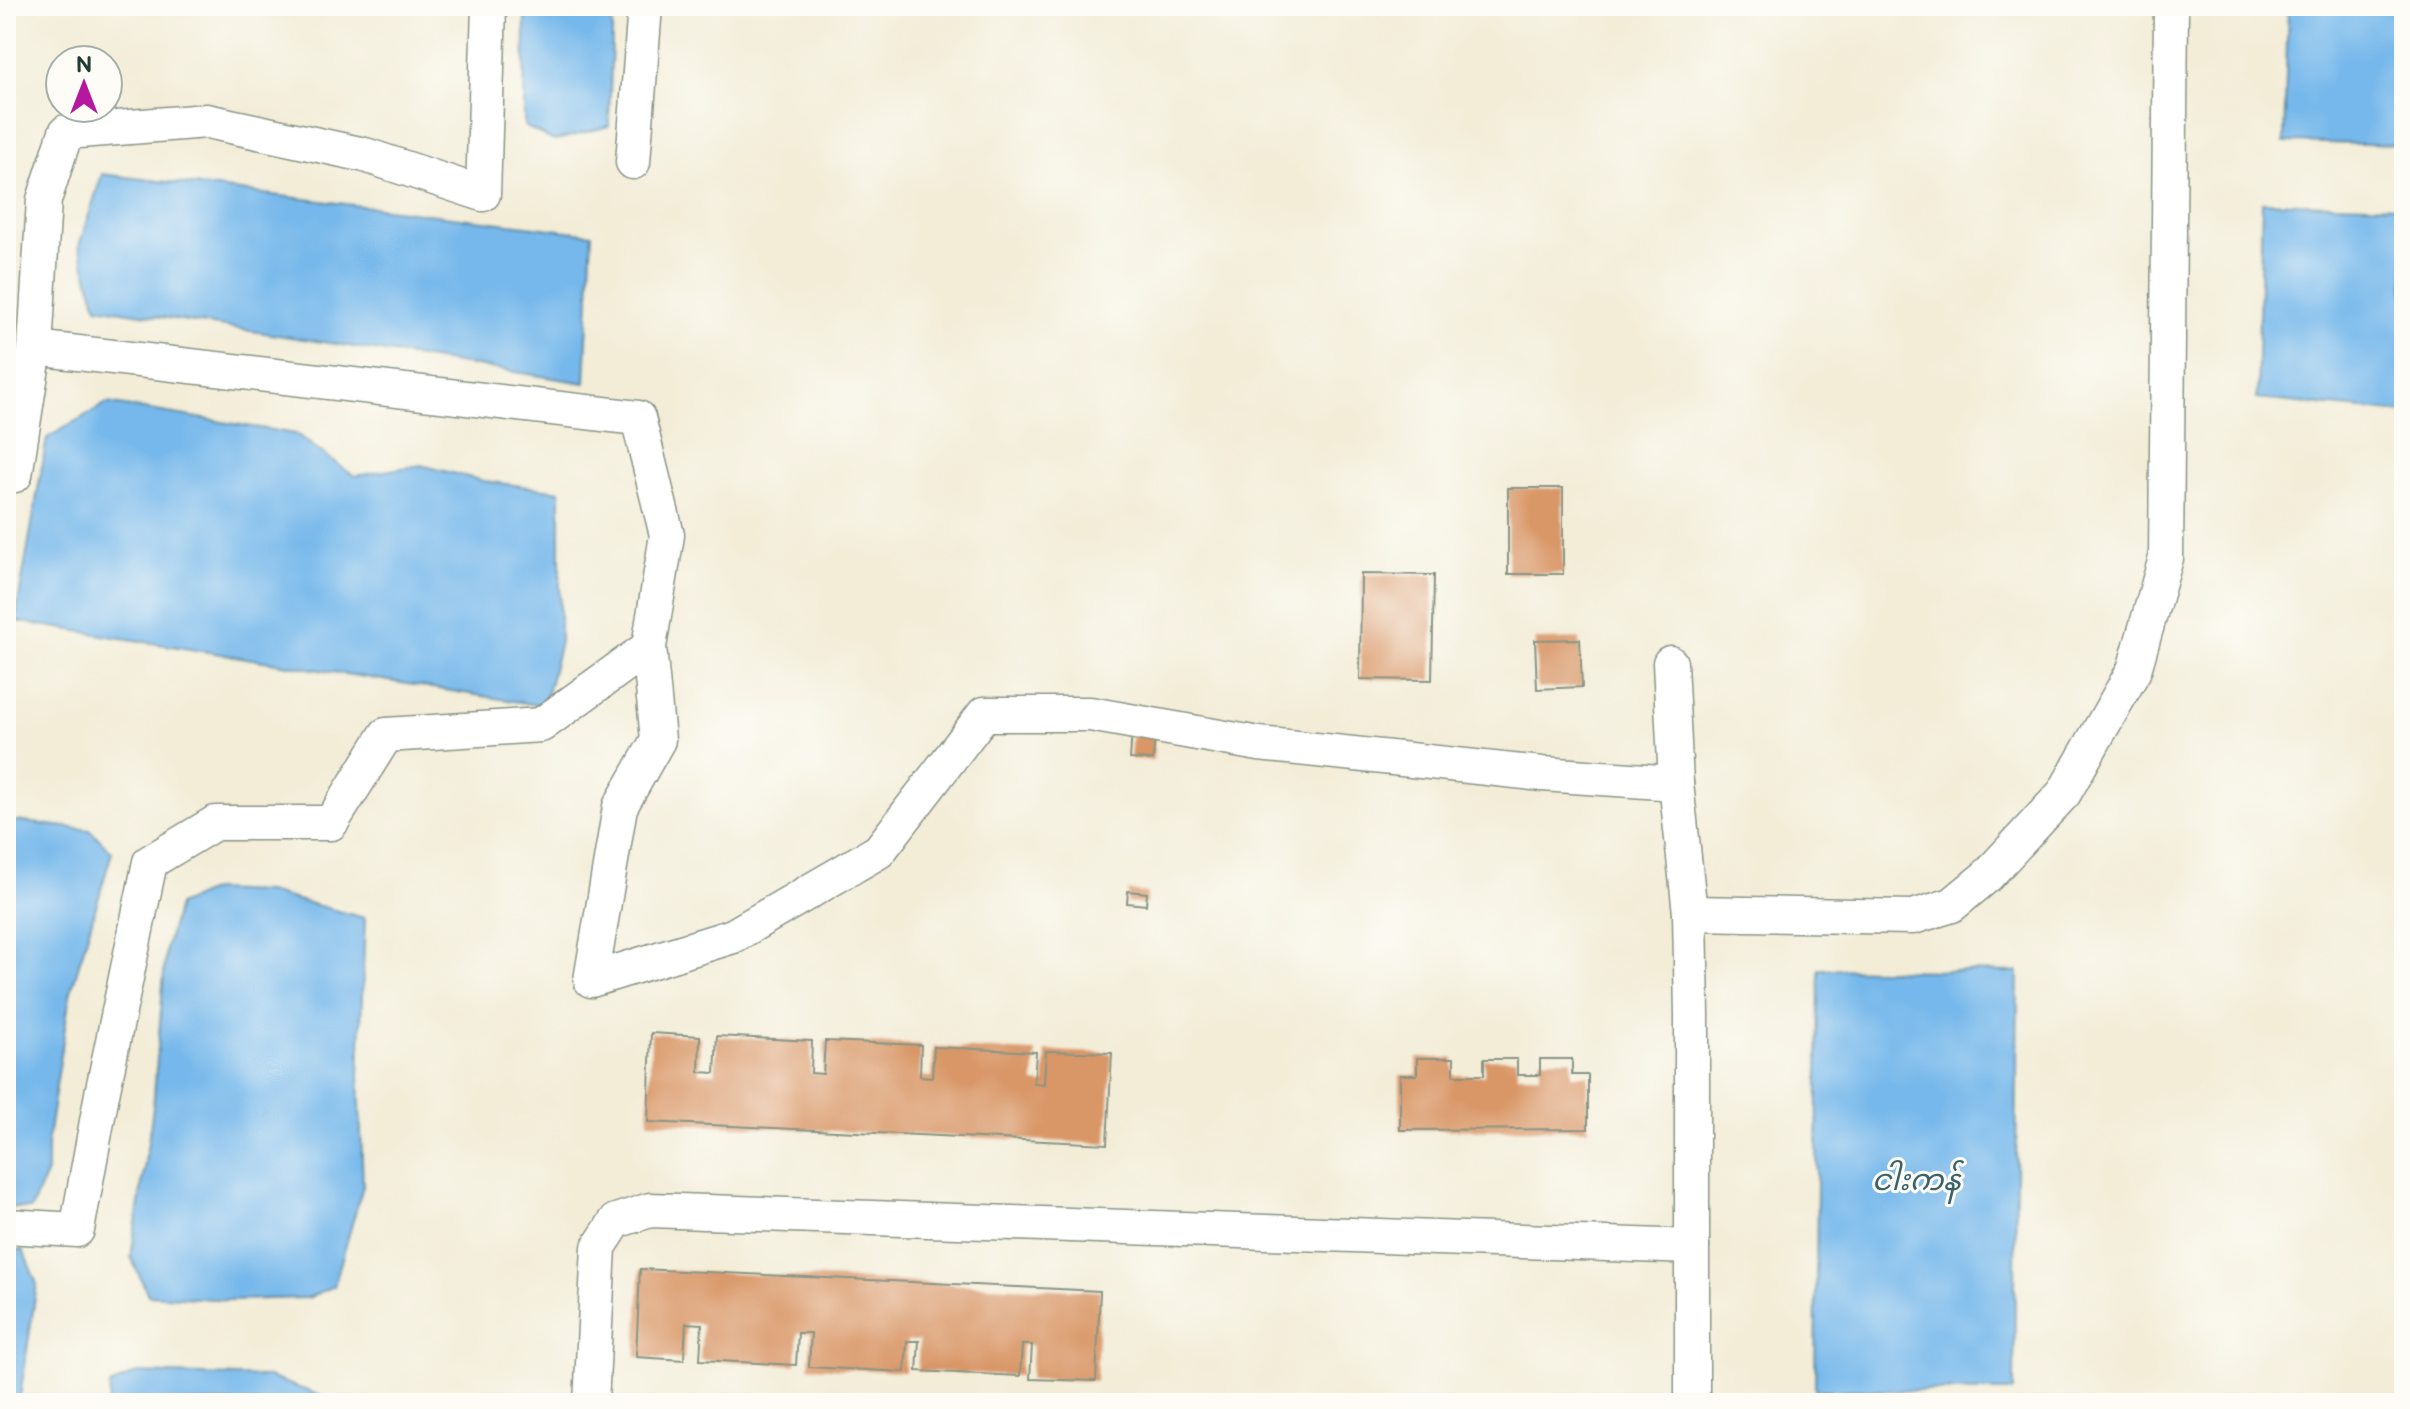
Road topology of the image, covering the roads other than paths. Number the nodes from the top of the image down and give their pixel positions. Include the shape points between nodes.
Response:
1 (489, 6) edge
2 (645, 6) edge
3 (2171, 6) edge
4 (633, 162) dead end
5 (35, 348) junction
6 (6, 473) edge
7 (649, 647) junction
8 (1670, 663) dead end
9 (1676, 783) junction
10 (1690, 913) junction
11 (6, 1226) edge
12 (1692, 1247) junction
13 (591, 1403) edge
14 (1692, 1403) edge

1 - 5 street via 483,194 365,155 207,121 66,132 44,200
2 - 4 street
3 - 10 street via 2166,558 2134,670 2064,793 1987,876 1952,905 1913,917
5 - 6 street via 15,475
5 - 7 street via 638,418 667,535
7 - 9 street via 658,740 620,807 591,980 733,936 879,851 984,714 1090,714 1259,744
7 - 11 street via 541,725 386,735 331,823 215,823 150,862 77,1230
8 - 9 street
9 - 10 street
10 - 12 street
12 - 13 street via 650,1210 616,1221 599,1247
12 - 14 street

